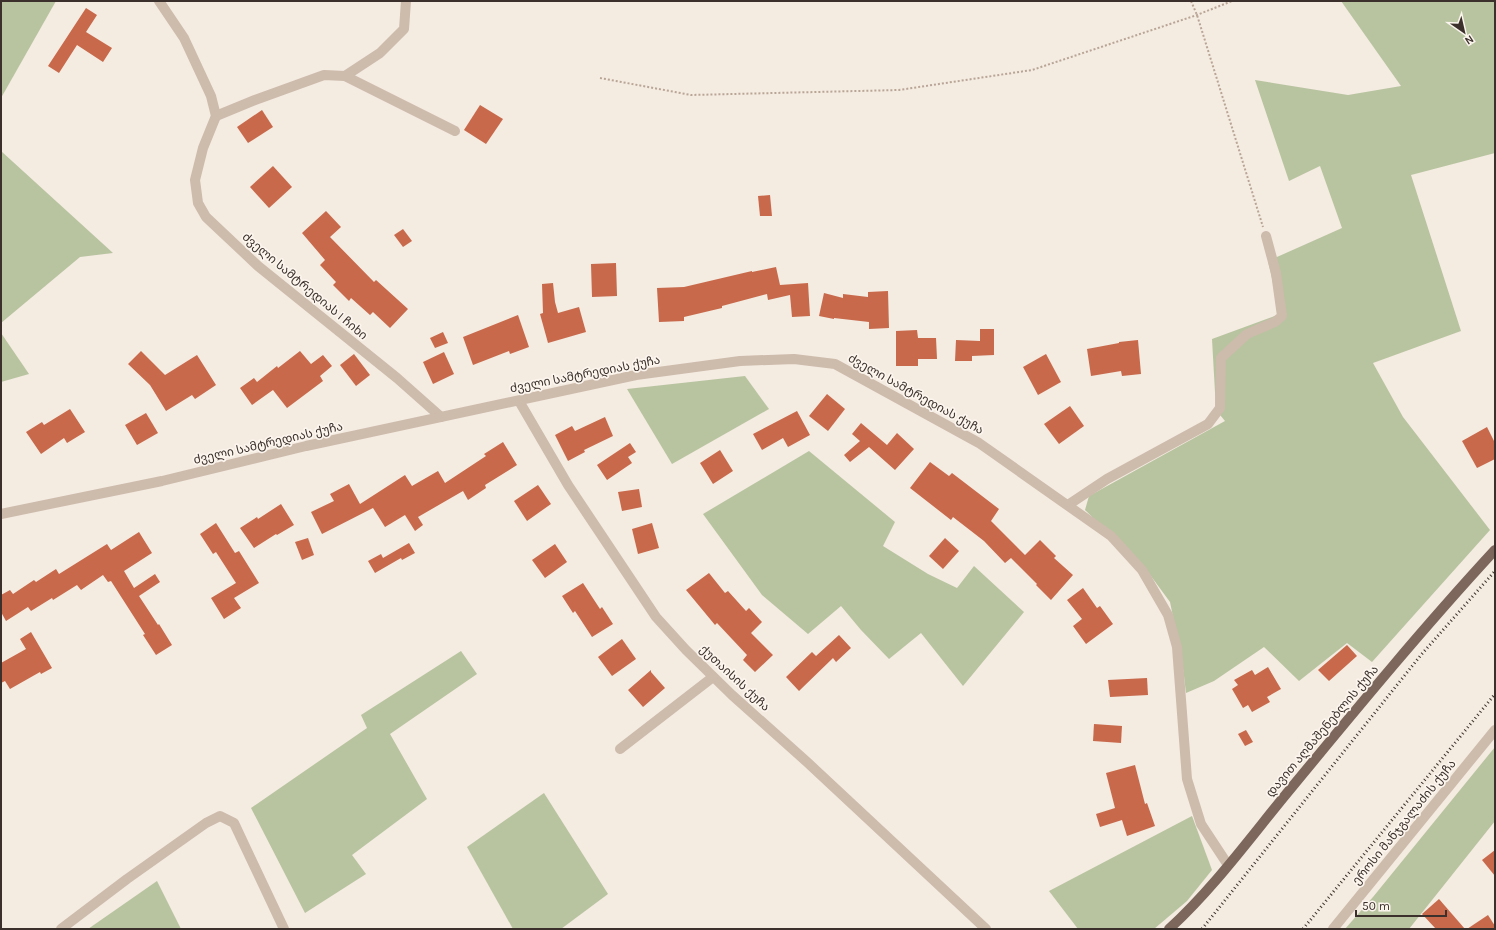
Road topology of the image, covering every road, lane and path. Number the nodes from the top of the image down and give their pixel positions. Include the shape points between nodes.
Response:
1 (159, 1) edge
2 (406, 1) edge
3 (1191, 1) edge
4 (1232, 1) edge
5 (1197, 15) junction
6 (345, 76) junction
7 (600, 78) dead end
8 (216, 116) junction
9 (455, 131) dead end
10 (1266, 236) joint
11 (519, 401) junction
12 (441, 418) junction
13 (1068, 505) junction
14 (1, 514) edge
15 (1495, 550) edge
16 (713, 676) junction
17 (1495, 730) edge
18 (620, 749) dead end
19 (1228, 865) junction
20 (61, 929) edge
21 (284, 929) edge
22 (986, 929) edge
23 (1169, 929) edge
24 (1333, 929) edge

1 - 8 street via 184,38 211,96
2 - 6 street via 404,29 380,53
3 - 5 path
4 - 5 path
5 - 7 path via 1032,70 899,90 691,96
5 - 10 path
6 - 8 street via 324,76
6 - 9 street
8 - 12 street, ძველი სამტრედიას I ჩიხი via 203,148 195,180 198,203 206,216 258,266 397,378
10 - 13 street via 1276,273 1282,316 1275,322 1247,334 1222,358 1220,408 1208,424 1107,480
11 - 12 street, ძველი სამტრედიას ქუჩა
11 - 13 street, ძველი სამტრედიას ქუჩა via 636,375 740,361 794,359 835,364 979,443
11 - 16 street, ქუთაისის ქუჩა via 568,485 656,617
12 - 14 street, ძველი სამტრედიას ქუჩა via 306,446 162,481
13 - 19 street, ძველი სამტრედიას ქუჩა via 1111,536 1142,570 1168,615 1177,647 1187,779 1201,824
15 - 19 main road, დავით აღმაშენებლის ქუჩა via 1359,706
16 - 18 street
16 - 22 street, ქუთაისის ქუჩა
17 - 24 street, ეროსი მანჯგალაძის ქუჩა
19 - 23 main road, დავით აღმაშენებლის ქუჩა
20 - 21 street via 127,879 206,823 220,816 234,823

